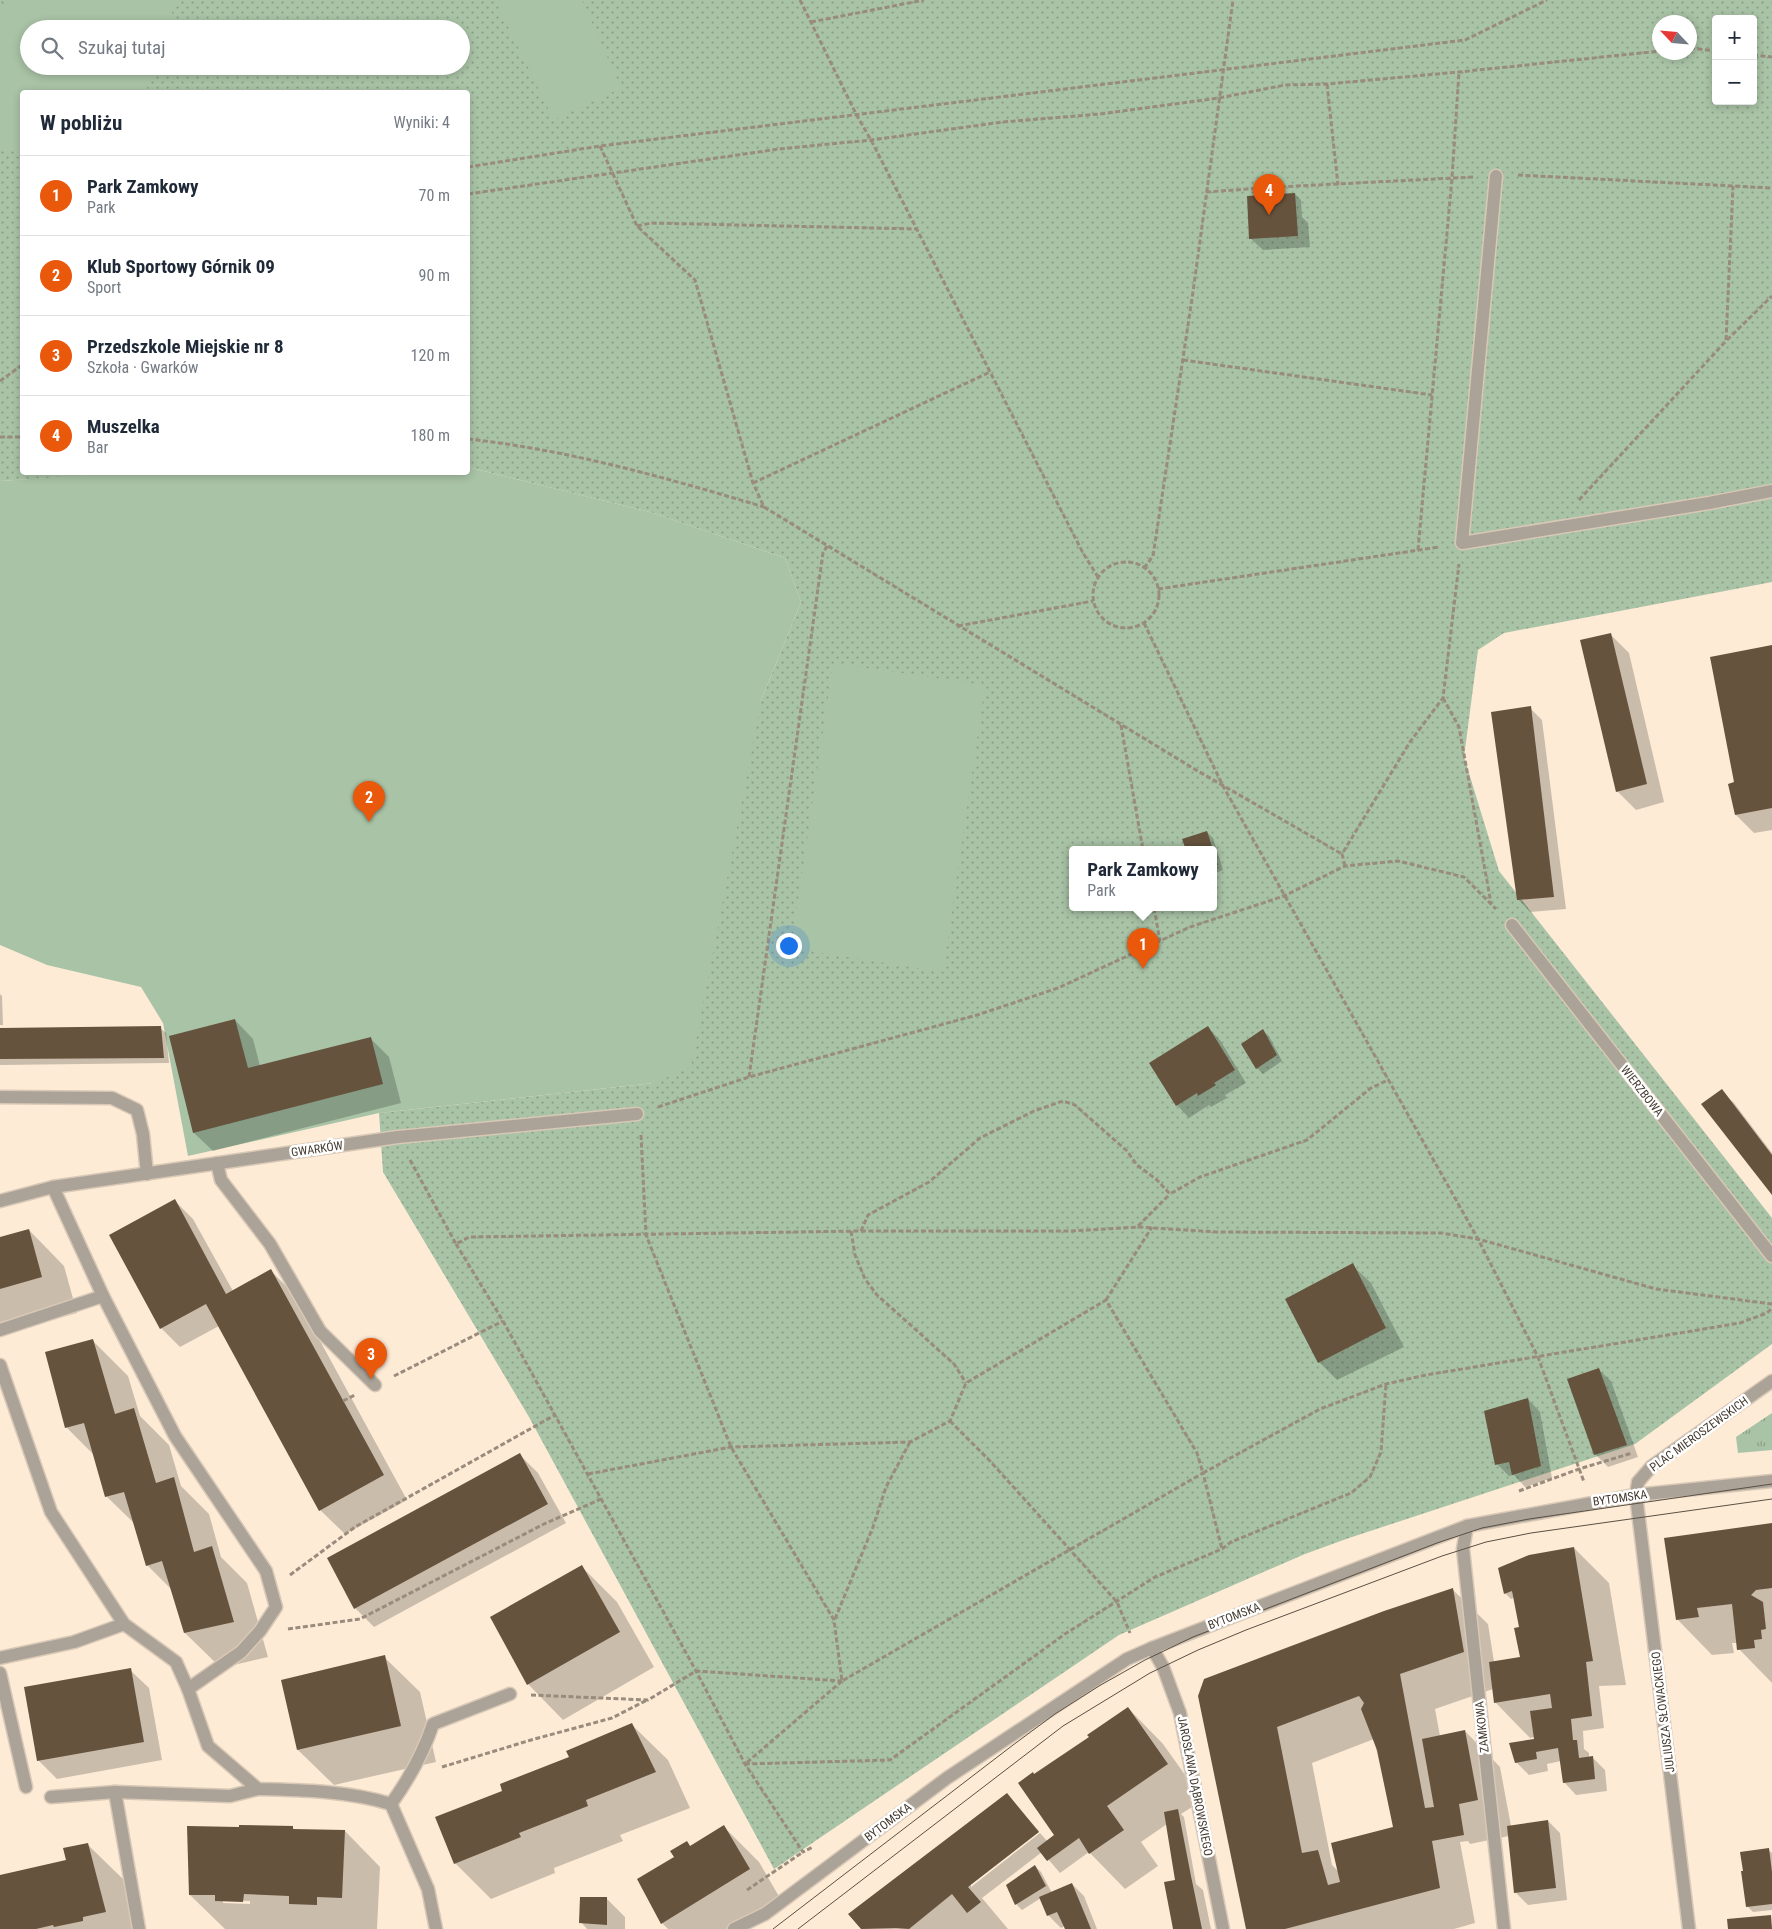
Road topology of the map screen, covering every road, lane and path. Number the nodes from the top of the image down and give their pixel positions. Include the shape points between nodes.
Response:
1 (800, 0) edge
2 (924, 0) edge
3 (1233, 0) edge
4 (1547, 0) edge
5 (811, 22) junction
6 (1697, 49) edge
7 (1712, 51) edge
8 (1652, 52) edge
9 (1757, 55) edge
10 (1772, 57) edge
11 (1224, 70) junction
12 (1460, 72) junction
13 (1326, 84) junction
14 (1220, 98) junction
15 (856, 114) junction
16 (871, 140) junction
17 (600, 146) junction
18 (470, 166) edge
19 (611, 173) junction
20 (1496, 176) dead end
21 (1338, 185) dead end
22 (1734, 186) dead end
23 (470, 194) edge
24 (637, 226) junction
25 (917, 229) junction
26 (1772, 296) edge
27 (1726, 340) junction
28 (1182, 360) junction
29 (20, 366) edge
30 (990, 372) junction
31 (0, 381) edge
32 (1432, 395) junction
33 (20, 436) edge
34 (0, 437) edge
35 (470, 440) edge
36 (754, 483) junction
37 (1772, 490) edge
38 (764, 508) junction
39 (1553, 529) junction
40 (1462, 543) junction
41 (827, 546) junction
42 (1418, 550) junction
43 (1144, 568) junction
44 (1098, 577) junction
45 (1158, 589) junction
46 (1093, 601) junction
47 (1144, 623) junction
48 (958, 626) junction
49 (1443, 698) junction
50 (1121, 725) junction
51 (1223, 786) junction
52 (1142, 846) edge
53 (1342, 854) junction
54 (1345, 866) junction
55 (1284, 896) junction
56 (1491, 904) junction
57 (1155, 911) edge
58 (1512, 925) joint
59 (1160, 941) junction
60 (750, 1078) junction
61 (1388, 1080) junction
62 (0, 1097) edge
63 (637, 1114) junction
64 (398, 1137) junction
65 (217, 1163) junction
66 (147, 1174) junction
67 (53, 1187) junction
68 (1170, 1194) junction
69 (0, 1201) edge
70 (1138, 1227) junction
71 (1152, 1227) junction
72 (861, 1230) junction
73 (851, 1231) junction
74 (646, 1235) junction
75 (1478, 1239) junction
76 (456, 1244) junction
77 (1772, 1256) edge
78 (103, 1296) junction
79 (1106, 1300) junction
80 (1772, 1306) edge
81 (503, 1321) junction
82 (0, 1330) edge
83 (1538, 1357) junction
84 (0, 1366) edge
85 (1772, 1380) edge
86 (966, 1383) junction
87 (1386, 1384) junction
88 (375, 1385) junction
89 (343, 1401) dead end
90 (555, 1415) junction
91 (950, 1421) junction
92 (910, 1442) junction
93 (732, 1447) junction
94 (588, 1474) junction
95 (1203, 1474) junction
96 (1772, 1481) edge
97 (1636, 1495) junction
98 (601, 1499) junction
99 (1591, 1502) junction
100 (1467, 1526) junction
101 (1070, 1549) junction
102 (1222, 1549) junction
103 (271, 1589) junction
104 (1117, 1602) junction
105 (834, 1620) junction
106 (267, 1621) junction
107 (124, 1624) junction
108 (1132, 1636) dead end
109 (1152, 1648) junction
110 (0, 1658) edge
111 (696, 1671) junction
112 (0, 1673) edge
113 (842, 1681) junction
114 (188, 1689) junction
115 (510, 1694) joint
116 (648, 1700) junction
117 (745, 1764) junction
118 (436, 1771) dead end
119 (26, 1787) dead end
120 (258, 1789) junction
121 (115, 1792) junction
122 (51, 1797) dead end
123 (391, 1804) junction
124 (818, 1844) dead end
125 (803, 1852) junction
126 (747, 1890) dead end
127 (764, 1914) junction
128 (139, 1929) edge
129 (436, 1929) edge
130 (734, 1929) edge
131 (757, 1929) edge
132 (1223, 1929) edge
133 (1504, 1929) edge
134 (1689, 1929) edge

1 - 5 path
2 - 5 path
3 - 11 path
4 - 11 path via 1465,40
5 - 15 path
6 - 7 path
8 - 12 path
9 - 10 path
11 - 14 path
11 - 15 path
12 - 13 path
12 - 32 path
13 - 14 path via 1285,85
13 - 21 path
14 - 16 path
14 - 28 path
15 - 16 path
15 - 17 path
16 - 19 path via 779,149
16 - 25 path
17 - 18 path
17 - 19 path
19 - 23 path
19 - 24 path
20 - 40 street
22 - 27 path
24 - 25 path via 651,223
24 - 36 path via 695,280
25 - 30 path
26 - 27 path
27 - 39 path
28 - 32 path
28 - 43 path via 1154,556
29 - 31 path
30 - 36 path
30 - 44 path
32 - 42 path
33 - 34 path
35 - 38 path via 539,450 665,477
36 - 38 path
37 - 39 street
38 - 41 path
39 - 40 street
40 - 42 path
40 - 49 path
41 - 48 path
41 - 60 path via 823,553
42 - 45 path
43 - 44 path via 1132,562 1120,562 1108,567
43 - 45 path
44 - 46 path via 1093,588
45 - 47 path via 1158,602
46 - 47 path via 1098,613 1119,628 1132,628
46 - 48 path
47 - 51 path
48 - 50 path
49 - 53 path via 1410,742
49 - 56 path via 1459,727
50 - 51 path
50 - 52 path
51 - 53 path
51 - 55 path
53 - 54 path
54 - 55 path
54 - 56 path via 1398,861 1464,877
55 - 59 path via 1190,927
55 - 61 path
56 - 58 path
57 - 59 path
58 - 77 street, WIERZBOWA
59 - 60 path via 1058,988 977,1015
60 - 63 path
61 - 68 path via 1371,1088 1307,1140 1200,1177
61 - 75 path
62 - 66 street via 112,1098 136,1110 143,1134
63 - 64 street, GWARKÓW
63 - 74 path via 642,1145
64 - 65 street, GWARKÓW
64 - 76 path
65 - 66 street, GWARKÓW
65 - 88 street via 221,1180 270,1244 320,1331
66 - 67 street, GWARKÓW
67 - 69 street, GWARKÓW
67 - 78 street
68 - 70 path
68 - 72 path via 1075,1105 1063,1101 980,1138 928,1182 868,1215
70 - 71 path
70 - 72 path via 1072,1231
71 - 75 path via 1217,1232 1441,1234
71 - 79 path
72 - 73 path
73 - 74 path
73 - 86 path via 855,1255 865,1279 877,1294 954,1364
74 - 76 path via 469,1237
74 - 93 path
75 - 80 path via 1656,1289
75 - 83 path
76 - 81 path
78 - 82 street
78 - 103 street via 175,1436 266,1571
79 - 86 path
79 - 95 path via 1197,1453
80 - 83 path via 1767,1314 1740,1323
81 - 88 path
81 - 90 path
83 - 87 path
83 - 99 path
84 - 107 street via 52,1512
85 - 97 street, PLAC MIEROSZEWSKICH via 1652,1466 1638,1482
86 - 91 path
87 - 95 path via 1320,1409
87 - 102 path via 1381,1452 1370,1477 1352,1493 1231,1542
88 - 89 path
90 - 94 path
90 - 103 path via 355,1527
91 - 92 path
91 - 101 path
92 - 93 path
92 - 105 path via 886,1487
93 - 94 path
93 - 105 path
94 - 98 path
95 - 101 path
95 - 102 path
96 - 97 street, BYTOMSKA
97 - 99 street, BYTOMSKA
97 - 134 street, JULIUSZA SŁOWACKIEGO
98 - 106 path via 544,1524 360,1620 284,1629
98 - 111 path
99 - 100 street, BYTOMSKA
100 - 109 street, BYTOMSKA
100 - 133 street, ZAMKOWA via 1463,1549
101 - 104 path
101 - 113 path
102 - 104 path via 1155,1577
103 - 106 street via 276,1607
104 - 108 path
104 - 117 path via 1065,1634 890,1760
105 - 113 path
106 - 114 street via 241,1652
107 - 110 street via 74,1642
107 - 114 street via 176,1662
109 - 127 street, BYTOMSKA via 1127,1659 947,1778
109 - 132 street, JAROSŁAWA DĄBROWSKIEGO via 1163,1667 1180,1713
111 - 113 path
111 - 116 path
111 - 117 path
112 - 119 street
113 - 117 path
114 - 120 street via 208,1746
115 - 116 path
115 - 123 street via 433,1724 420,1757
116 - 118 path via 612,1718
117 - 125 path
120 - 121 street via 230,1796
120 - 123 street via 369,1797
121 - 122 street
121 - 128 street
123 - 129 street via 428,1889
124 - 125 path
125 - 126 path
127 - 130 street, BYTOMSKA
127 - 131 street, BYTOMSKA

